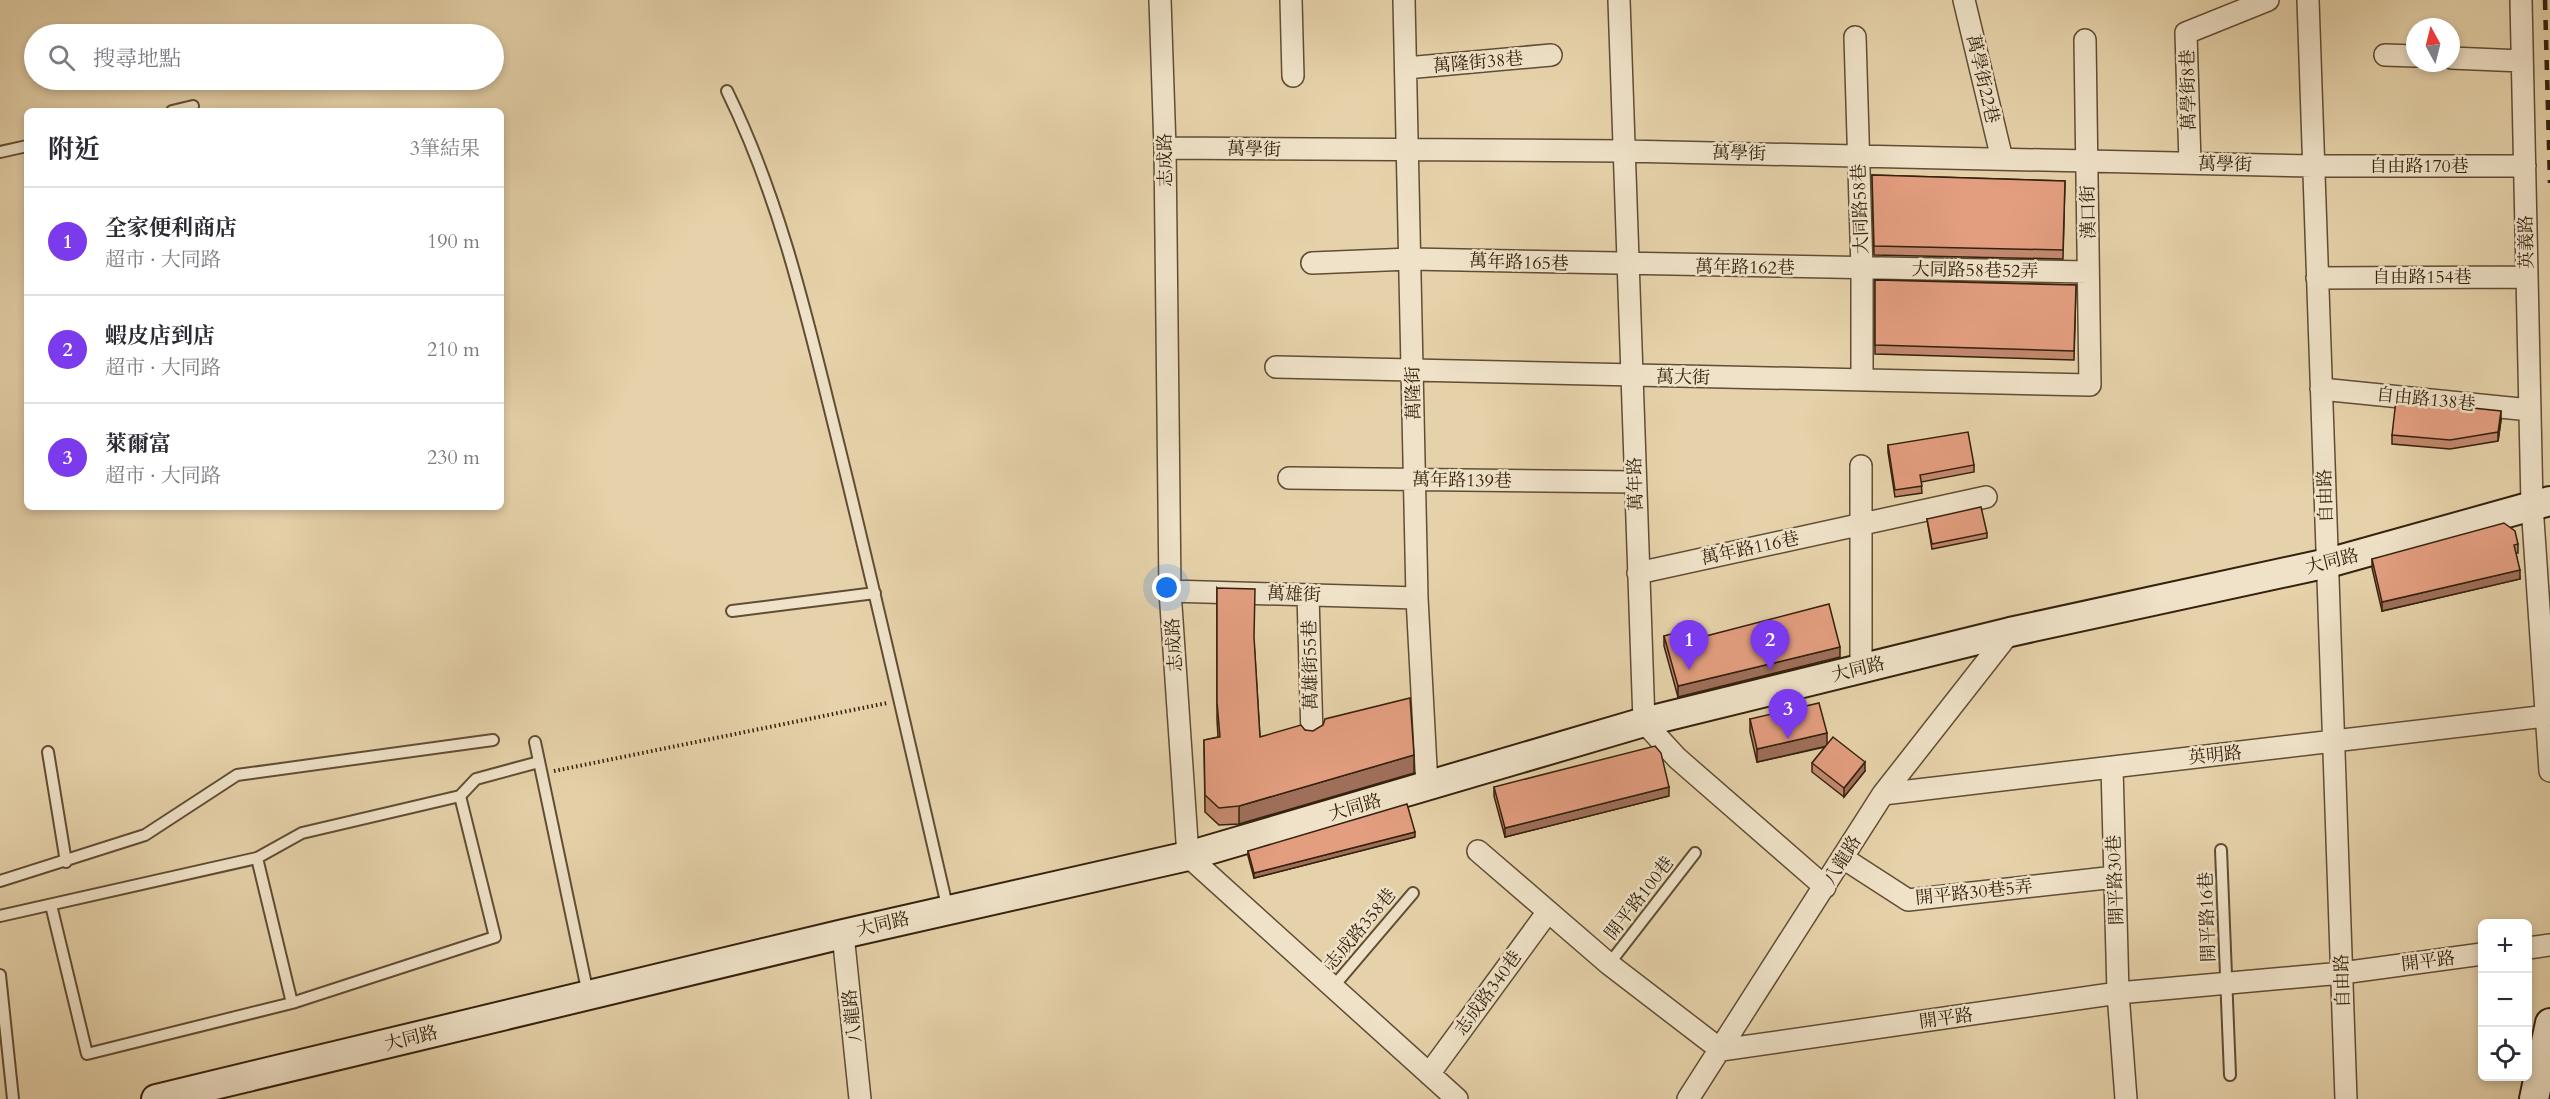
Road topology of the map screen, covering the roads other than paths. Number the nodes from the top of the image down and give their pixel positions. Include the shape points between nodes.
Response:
1 (1160, 0) edge
2 (1291, 0) edge
3 (1404, 0) edge
4 (1619, 0) edge
5 (1964, 0) edge
6 (2268, 0) edge
7 (2308, 0) edge
8 (2521, 0) edge
9 (1855, 37) dead end
10 (2085, 40) dead end
11 (1551, 55) dead end
12 (2385, 55) dead end
13 (2406, 56) edge
14 (2460, 58) edge
15 (2522, 61) junction
16 (1406, 68) junction
17 (1293, 76) dead end
18 (728, 91) dead end
19 (193, 106) dead end
20 (185, 108) edge
21 (24, 147) edge
22 (1165, 148) junction
23 (1407, 150) junction
24 (1624, 151) junction
25 (0, 152) edge
26 (1858, 156) junction
27 (2002, 159) junction
28 (2087, 161) junction
29 (2190, 163) junction
30 (2314, 166) junction
31 (2525, 166) junction
32 (1410, 259) junction
33 (1312, 263) dead end
34 (1628, 265) junction
35 (1862, 269) junction
36 (2088, 272) junction
37 (2527, 277) junction
38 (2318, 278) junction
39 (1276, 367) dead end
40 (1412, 369) junction
41 (1632, 376) junction
42 (1862, 380) junction
43 (2090, 385) joint
44 (2321, 389) junction
45 (2530, 410) junction
46 (1861, 466) dead end
47 (1289, 478) dead end
48 (1415, 479) junction
49 (1635, 482) junction
50 (1986, 497) dead end
51 (2541, 503) edge
52 (1862, 524) junction
53 (2328, 563) junction
54 (1638, 573) junction
55 (1170, 591) junction
56 (875, 593) junction
57 (1308, 595) junction
58 (1418, 598) junction
59 (732, 611) dead end
60 (2010, 632) junction
61 (1861, 668) junction
62 (2546, 716) junction
63 (1644, 722) junction
64 (1312, 736) edge
65 (493, 740) dead end
66 (534, 742) dead end
67 (2334, 742) junction
68 (48, 752) dead end
69 (539, 762) junction
70 (2112, 767) junction
71 (2550, 771) edge
72 (1427, 786) junction
73 (1883, 794) junction
74 (460, 796) junction
75 (2221, 850) dead end
76 (1478, 851) dead end
77 (1695, 853) dead end
78 (1188, 856) junction
79 (258, 858) junction
80 (1844, 858) junction
81 (66, 862) junction
82 (2115, 877) junction
83 (0, 881) edge
84 (1825, 886) junction
85 (1413, 893) dead end
86 (51, 905) junction
87 (948, 910) junction
88 (1547, 913) junction
89 (0, 916) edge
90 (843, 934) junction
91 (2550, 945) edge
92 (2532, 947) edge
93 (2478, 955) edge
94 (1609, 964) junction
95 (2342, 973) junction
96 (0, 975) edge
97 (2226, 983) junction
98 (1333, 987) junction
99 (2118, 993) junction
100 (588, 995) junction
101 (292, 1003) junction
102 (2550, 1023) edge
103 (1721, 1050) junction
104 (1429, 1074) junction
105 (2229, 1075) dead end
106 (13, 1099) edge
107 (156, 1099) edge
108 (860, 1099) edge
109 (1457, 1099) edge
110 (1688, 1099) edge
111 (2126, 1099) edge
112 (2346, 1099) edge
113 (2534, 1099) edge

1 - 22 street, 志成路
2 - 17 street
3 - 16 street, 萬隆街
4 - 24 street, 萬年路
5 - 27 street, 萬學街22巷
6 - 29 street, 萬學街8巷 via 2186,33
7 - 30 street, 自由路
8 - 15 street, 英義路
9 - 26 street, 大同路58巷
10 - 28 street, 漢口街
11 - 16 street, 萬隆街38巷
12 - 13 street
14 - 15 street
15 - 31 street, 英義路
16 - 23 street, 萬隆街
18 - 56 lane via 745,128 797,277
19 - 20 lane
21 - 25 lane
22 - 23 street, 萬學街
22 - 55 street, 志成路
23 - 24 street, 萬學街
23 - 32 street, 萬隆街
24 - 26 street, 萬學街
24 - 34 street, 萬年路
26 - 27 street, 萬學街
26 - 35 street, 大同路58巷
27 - 28 street, 萬學街
28 - 29 street, 萬學街
28 - 36 street, 漢口街
29 - 30 street, 萬學街
30 - 31 street, 自由路170巷
30 - 38 street, 自由路
31 - 37 street, 英義路
32 - 33 street, 萬年路165巷
32 - 34 street, 萬年路165巷
32 - 40 street, 萬隆街
34 - 35 street, 萬年路162巷
34 - 41 street, 萬年路
35 - 36 street, 大同路58巷52弄
35 - 42 street, 大同路58巷
36 - 43 street, 漢口街
37 - 38 street, 自由路154巷
37 - 45 street, 英義路
38 - 44 street, 自由路
39 - 40 street, 萬大街
40 - 41 street, 萬大街
40 - 48 street, 萬隆街
41 - 42 street, 萬大街
41 - 49 street, 萬年路
42 - 43 street, 萬大街
44 - 45 street, 自由路138巷
44 - 53 street, 自由路
45 - 51 street, 英義路
46 - 52 street
47 - 48 street, 萬年路139巷
48 - 49 street, 萬年路139巷
48 - 58 street, 萬隆街
49 - 54 street, 萬年路
50 - 52 street, 萬年路116巷
51 - 53 main road, 大同路
51 - 62 street, 英義路
52 - 54 street, 萬年路116巷
52 - 61 street
53 - 60 main road, 大同路
53 - 67 street, 自由路
54 - 63 street, 萬年路
55 - 57 street, 萬雄街
55 - 78 street, 志成路
56 - 59 lane
56 - 87 lane
57 - 58 street, 萬雄街
57 - 64 street, 萬雄街55巷
58 - 72 street, 萬隆街
60 - 61 main road, 大同路
60 - 73 street, 八龍路
61 - 63 main road, 大同路
62 - 67 street, 英明路
62 - 71 street, 英義路
63 - 72 main road, 大同路
63 - 84 street via 1677,758
65 - 81 lane via 237,775 145,835
66 - 69 lane
67 - 70 street, 英明路
67 - 95 street, 自由路
68 - 81 lane
69 - 74 lane via 477,779
69 - 100 lane
70 - 73 street, 英明路
70 - 82 street, 開平路30巷
72 - 78 main road, 大同路
73 - 80 street, 八龍路
74 - 79 lane via 302,833
74 - 101 lane via 495,937
75 - 97 lane, 開平路16巷
76 - 88 street
77 - 94 lane, 開平路100巷
78 - 87 main road, 大同路
78 - 98 street
79 - 86 lane
79 - 101 lane
80 - 82 street, 開平路30巷5弄 via 1908,900
80 - 84 street, 八龍路
81 - 83 lane
82 - 99 street, 開平路30巷
84 - 103 street, 八龍路
85 - 98 lane, 志成路358巷
86 - 89 lane
86 - 101 lane via 87,1054
87 - 90 main road, 大同路
88 - 94 street
88 - 104 street, 志成路340巷
90 - 100 main road, 大同路
90 - 108 street, 八龍路
91 - 92 street
93 - 95 street, 開平路
94 - 103 street
95 - 97 street, 開平路
95 - 112 street, 自由路
96 - 106 lane
97 - 99 street, 開平路
97 - 105 lane, 開平路16巷
98 - 104 street
99 - 103 street, 開平路
99 - 111 street, 開平路30巷
100 - 107 main road, 大同路
102 - 113 main road
103 - 110 street, 八龍路
104 - 109 street

